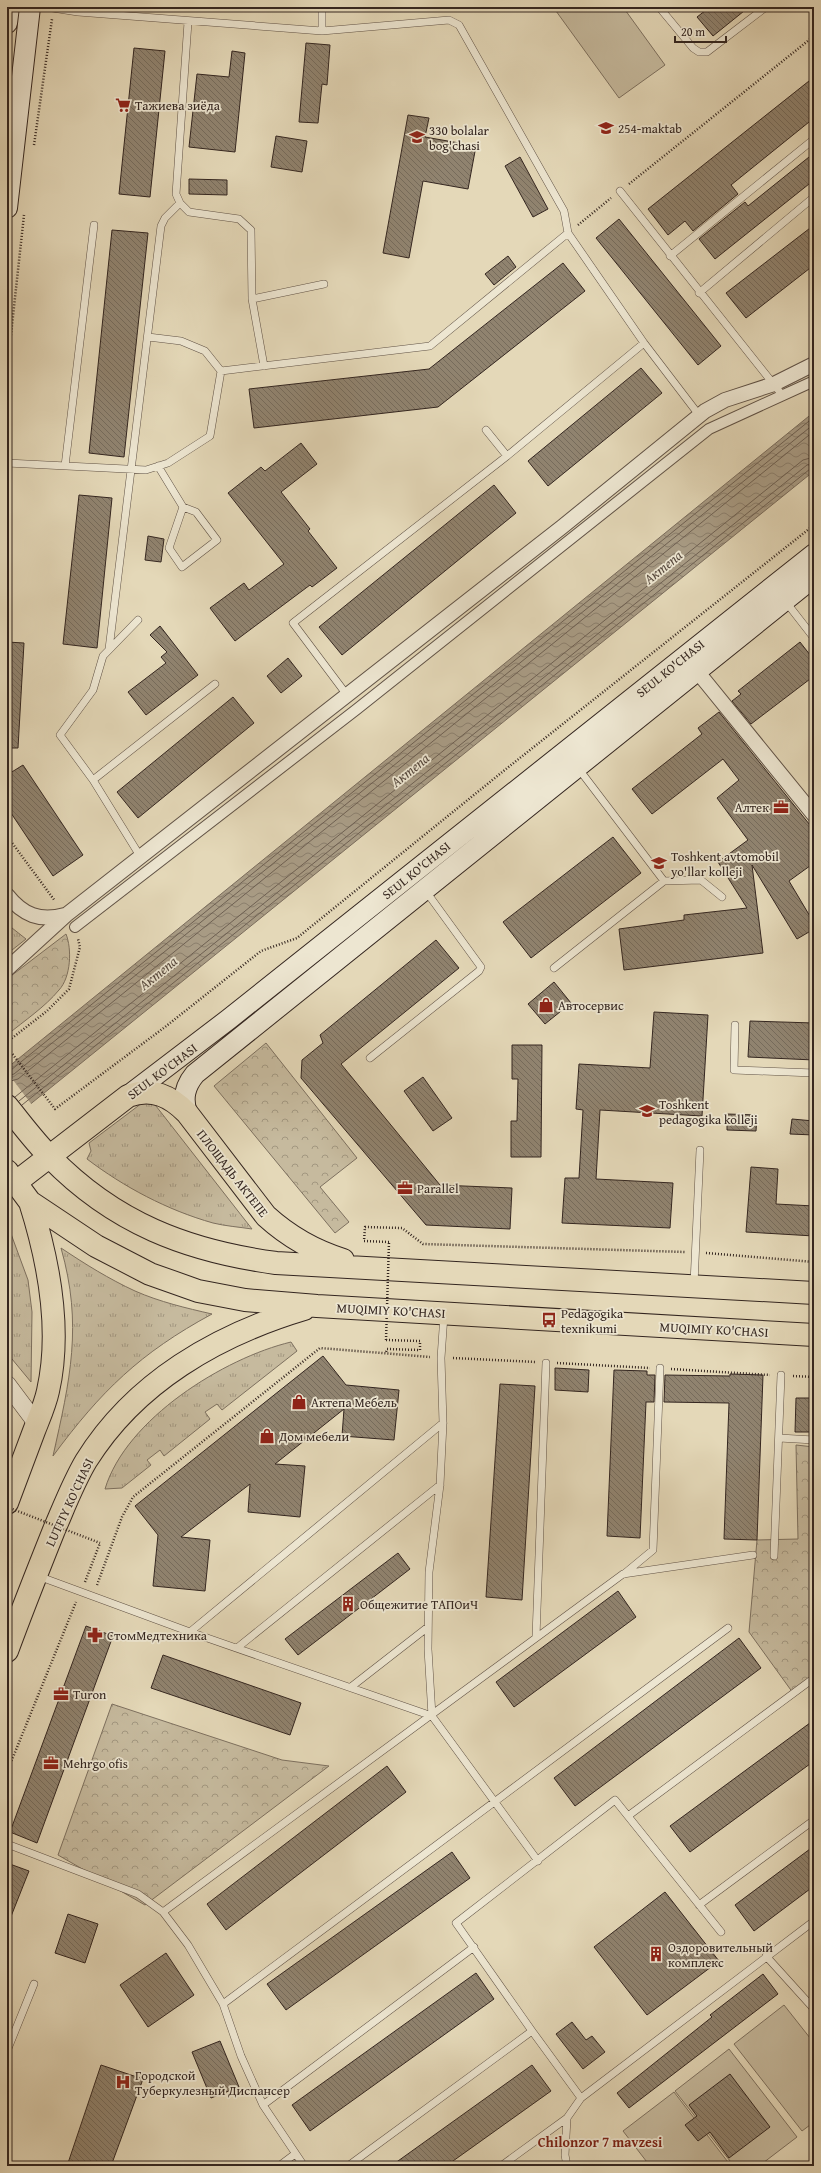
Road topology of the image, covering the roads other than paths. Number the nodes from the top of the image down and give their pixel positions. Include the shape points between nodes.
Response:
1 (9, 7) edge
2 (30, 7) edge
3 (46, 7) edge
4 (322, 7) edge
5 (659, 7) edge
6 (766, 7) edge
7 (188, 22) junction
8 (7, 23) edge
9 (322, 31) junction
10 (814, 139) edge
11 (620, 191) road end
12 (814, 197) edge
13 (180, 203) junction
14 (7, 208) edge
15 (94, 225) dead end
16 (568, 233) junction
17 (670, 256) junction
18 (324, 284) dead end
19 (699, 293) junction
20 (252, 299) junction
21 (148, 337) junction
22 (644, 343) junction
23 (814, 364) edge
24 (264, 366) junction
25 (221, 370) junction
26 (814, 381) edge
27 (774, 384) junction
28 (783, 396) junction
29 (699, 415) junction
30 (486, 430) dead end
31 (507, 456) junction
32 (7, 463) edge
33 (64, 466) junction
34 (158, 466) junction
35 (133, 470) junction
36 (183, 507) junction
37 (814, 554) edge
38 (814, 577) edge
39 (785, 601) junction
40 (138, 620) dead end
41 (814, 638) edge
42 (109, 649) junction
43 (691, 664) junction
44 (215, 684) dead end
45 (347, 695) junction
46 (577, 767) junction
47 (93, 780) junction
48 (814, 816) edge
49 (140, 856) junction
50 (664, 881) junction
51 (424, 890) junction
52 (7, 895) edge
53 (722, 897) dead end
54 (66, 915) junction
55 (75, 927) road end
56 (554, 968) dead end
57 (7, 969) edge
58 (735, 1025) dead end
59 (370, 1058) dead end
60 (814, 1073) edge
61 (128, 1096) junction
62 (7, 1106) edge
63 (187, 1113) junction
64 (700, 1150) dead end
65 (49, 1157) junction
66 (10, 1181) edge
67 (30, 1202) junction
68 (369, 1268) junction
69 (694, 1286) junction
70 (814, 1292) edge
71 (317, 1306) junction
72 (444, 1313) junction
73 (814, 1335) edge
74 (546, 1363) road end
75 (660, 1368) road end
76 (781, 1375) road end
77 (7, 1384) edge
78 (443, 1423) junction
79 (37, 1424) junction
80 (779, 1438) junction
81 (814, 1440) edge
82 (440, 1485) junction
83 (7, 1503) edge
84 (753, 1555) dead end
85 (774, 1556) dead end
86 (623, 1574) junction
87 (36, 1576) junction
88 (428, 1627) junction
89 (728, 1628) dead end
90 (190, 1632) junction
91 (536, 1637) junction
92 (237, 1648) junction
93 (7, 1651) edge
94 (814, 1678) edge
95 (351, 1687) junction
96 (432, 1716) junction
97 (494, 1801) junction
98 (628, 1816) junction
99 (814, 1820) edge
100 (7, 1844) edge
101 (538, 1861) junction
102 (699, 1905) junction
103 (163, 1912) junction
104 (814, 1921) edge
105 (721, 1932) dead end
106 (474, 1948) junction
107 (766, 1956) junction
108 (34, 1984) dead end
109 (223, 2004) junction
110 (814, 2009) edge
111 (532, 2031) junction
112 (7, 2051) edge
113 (581, 2098) junction
114 (263, 2105) junction
115 (567, 2118) junction
116 (295, 2154) junction
117 (279, 2166) edge
118 (304, 2166) edge
119 (348, 2166) edge
120 (501, 2166) edge
121 (567, 2166) edge

1 - 8 main road
2 - 14 main road
3 - 7 lane
4 - 9 lane
5 - 6 lane via 699,52 707,52
7 - 9 lane
7 - 13 lane via 175,185
9 - 16 lane via 449,20 459,25 564,210
10 - 17 lane
11 - 17 lane
12 - 19 lane
13 - 20 lane via 193,214 238,219 251,230
13 - 21 lane via 165,218 161,226
15 - 33 lane
16 - 22 lane
16 - 24 lane via 430,346
17 - 19 lane
18 - 20 lane
19 - 27 lane
20 - 24 lane
21 - 25 lane via 181,341 205,351
21 - 35 lane
22 - 29 lane
22 - 31 lane
23 - 27 street
24 - 25 lane
25 - 34 lane via 210,436 184,454
26 - 28 street
27 - 28 lane
27 - 29 street via 718,403
28 - 55 street via 709,429 357,709
29 - 45 street via 562,527
30 - 31 lane
31 - 45 lane via 293,623
32 - 33 lane
33 - 35 lane
34 - 35 lane via 146,470
34 - 36 lane
35 - 42 lane
36 - 36 lane via 169,548 182,567 217,540 196,512
37 - 43 main road, SEUL KO'CHASI
38 - 39 main road, SEUL KO'CHASI
39 - 41 lane
39 - 43 main road, SEUL KO'CHASI
40 - 42 lane
42 - 47 lane via 103,656 93,690 60,735
43 - 46 main road
43 - 48 street
43 - 61 main road, SEUL KO'CHASI
44 - 47 lane
45 - 49 street
46 - 50 lane
46 - 51 main road
47 - 49 lane
49 - 54 street
50 - 53 lane via 701,880
50 - 56 lane
51 - 59 lane via 481,967
51 - 63 main road via 195,1074 185,1091
52 - 54 street via 23,912 36,917
54 - 57 street
58 - 60 lane via 734,1070
61 - 63 main road, ПЛОЩАДЬ АКТЕПЕ via 140,1092 156,1092 167,1096
61 - 65 main road, SEUL KO'CHASI
62 - 65 main road
63 - 68 main road, ПЛОЩАДЬ АКТЕПЕ via 276,1226 313,1248
64 - 69 lane
65 - 66 main road, SEUL KO'CHASI
65 - 68 main road via 88,1192 120,1214 184,1243 251,1259
66 - 67 main road, MUQIMIY KO'CHASI
67 - 71 main road, MUQIMIY KO'CHASI via 96,1246 150,1274 174,1283 198,1291 245,1300
67 - 79 main road via 41,1240 53,1320 53,1363 48,1392
68 - 69 main road
69 - 70 main road
71 - 72 main road, MUQIMIY KO'CHASI
71 - 87 main road, LUTFIY KO'CHASI via 270,1319 219,1341 135,1400 86,1462 69,1495
72 - 73 main road, MUQIMIY KO'CHASI
72 - 78 lane via 441,1358
74 - 91 lane
75 - 86 lane via 653,1550
76 - 80 lane
77 - 79 street
78 - 82 lane
78 - 90 lane
79 - 83 main road
80 - 81 lane
80 - 85 lane
82 - 88 lane via 429,1572
82 - 92 lane
84 - 86 lane
86 - 91 lane
87 - 90 lane
87 - 93 main road, LUTFIY KO'CHASI
88 - 95 lane
88 - 96 lane
89 - 97 lane
90 - 92 lane
91 - 96 lane
92 - 95 lane
94 - 98 lane
95 - 96 lane
96 - 97 lane
96 - 103 lane
97 - 101 lane
97 - 109 lane
98 - 101 lane via 615,1800
98 - 102 lane
99 - 102 lane
100 - 103 lane via 138,1894
101 - 106 lane via 456,1923
102 - 105 lane
103 - 109 lane via 188,1945
104 - 107 lane
106 - 111 lane
106 - 114 lane
107 - 110 lane
107 - 113 lane
108 - 112 lane
109 - 114 lane via 241,2056
111 - 113 lane
111 - 119 lane
113 - 115 lane
114 - 116 lane
115 - 120 lane
115 - 121 lane
116 - 117 lane
116 - 118 lane

